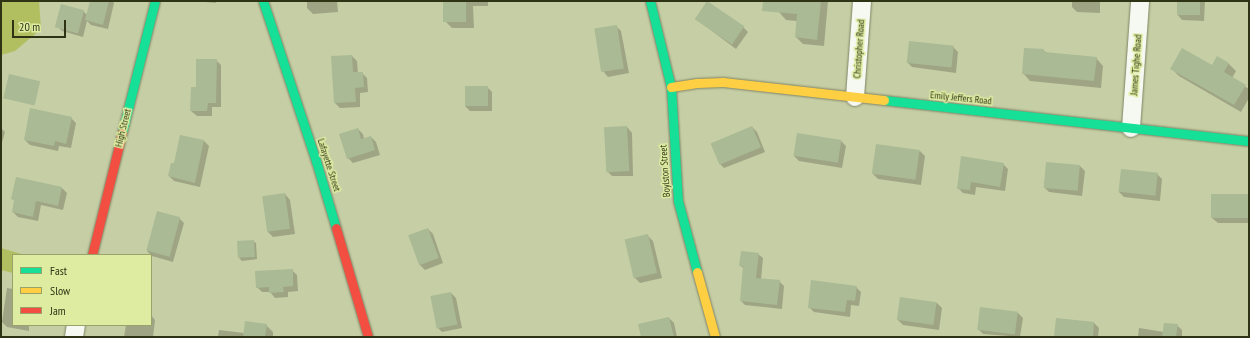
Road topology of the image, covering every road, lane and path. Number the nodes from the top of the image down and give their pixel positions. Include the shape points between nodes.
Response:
1 (155, 1) edge
2 (263, 1) edge
3 (650, 1) edge
4 (862, 1) edge
5 (1140, 1) edge
6 (672, 87) junction
7 (855, 97) junction
8 (1131, 128) junction
9 (1249, 141) edge
10 (92, 254) edge
11 (76, 326) edge
12 (74, 337) edge
13 (368, 337) edge
14 (715, 337) edge

1 - 10 street, High Street
2 - 13 street, Lafayette Street via 316,161
3 - 6 street, Boylston Street
4 - 7 street, Christopher Road
5 - 8 street, James Tighe Road
6 - 7 street, Emily Jeffers Road via 723,82
6 - 14 street, Boylston Street via 678,201
7 - 8 street, Emily Jeffers Road
8 - 9 street, Emily Jeffers Road
11 - 12 street

